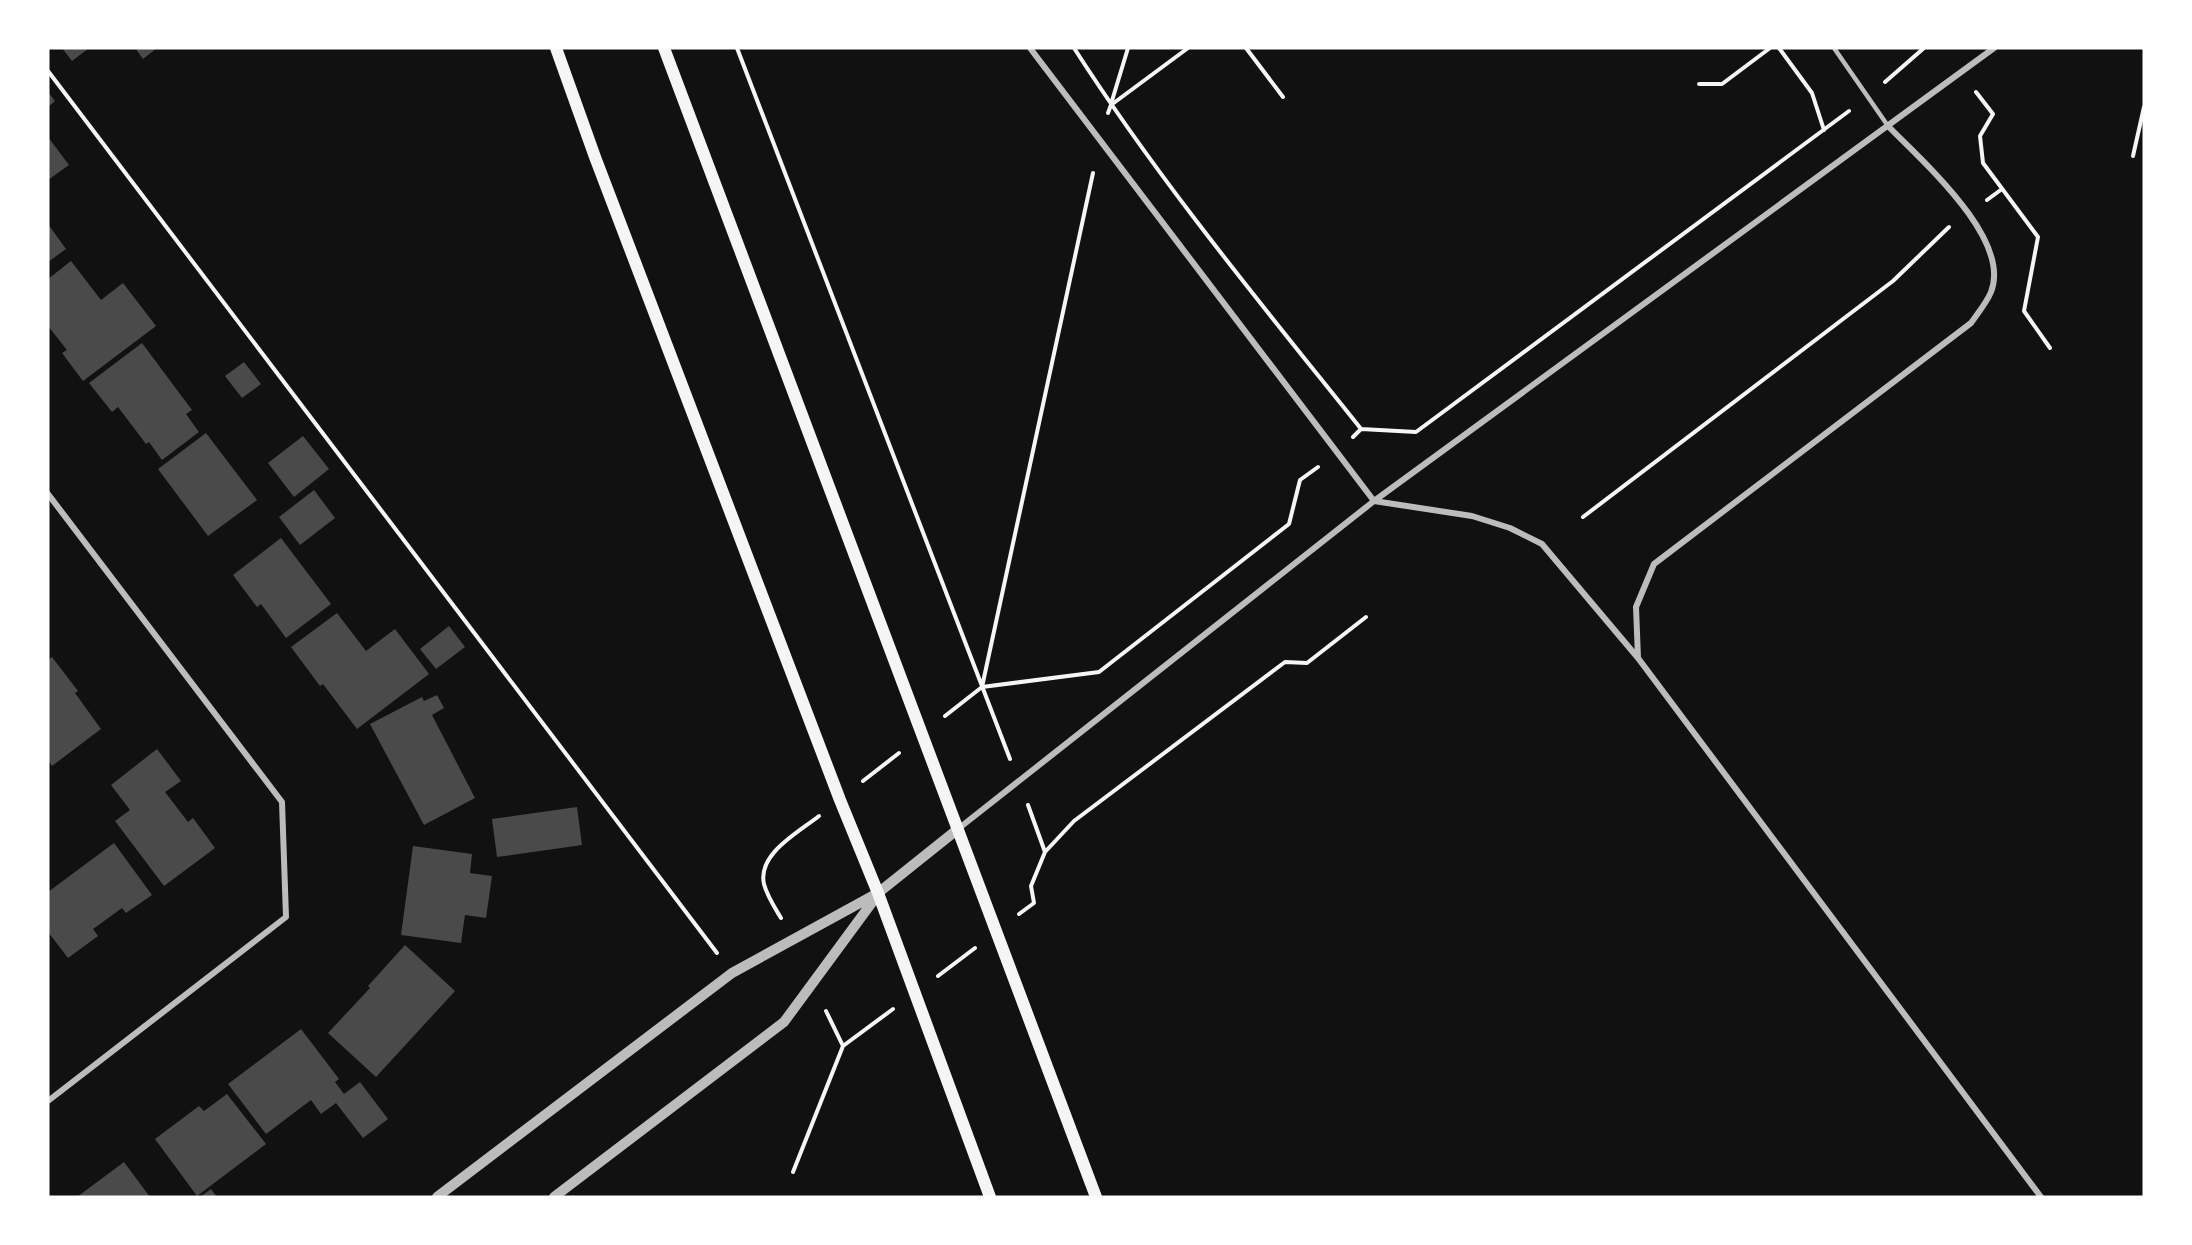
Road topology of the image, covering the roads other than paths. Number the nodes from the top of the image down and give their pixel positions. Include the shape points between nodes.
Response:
1 (556, 48) edge
2 (664, 48) edge
3 (1030, 48) edge
4 (1834, 48) edge
5 (1994, 48) edge
6 (1888, 126) junction
7 (48, 494) edge
8 (1374, 501) junction
9 (1638, 658) junction
10 (958, 830) junction
11 (878, 893) junction
12 (48, 1101) edge
13 (437, 1197) edge
14 (554, 1197) edge
15 (990, 1197) edge
16 (1096, 1197) edge
17 (2042, 1197) edge

1 - 11 main road
2 - 10 main road
3 - 8 street
4 - 6 lane
5 - 6 street
6 - 8 street
6 - 9 street via 1969,212 1985,237 1994,261 1992,291 1971,323 1654,564 1636,607
7 - 12 street via 282,801 286,917
8 - 9 street via 1472,516 1542,544
8 - 10 street
9 - 17 street
10 - 11 street
10 - 16 main road
11 - 13 street via 732,973
11 - 14 street via 784,1022
11 - 15 main road

